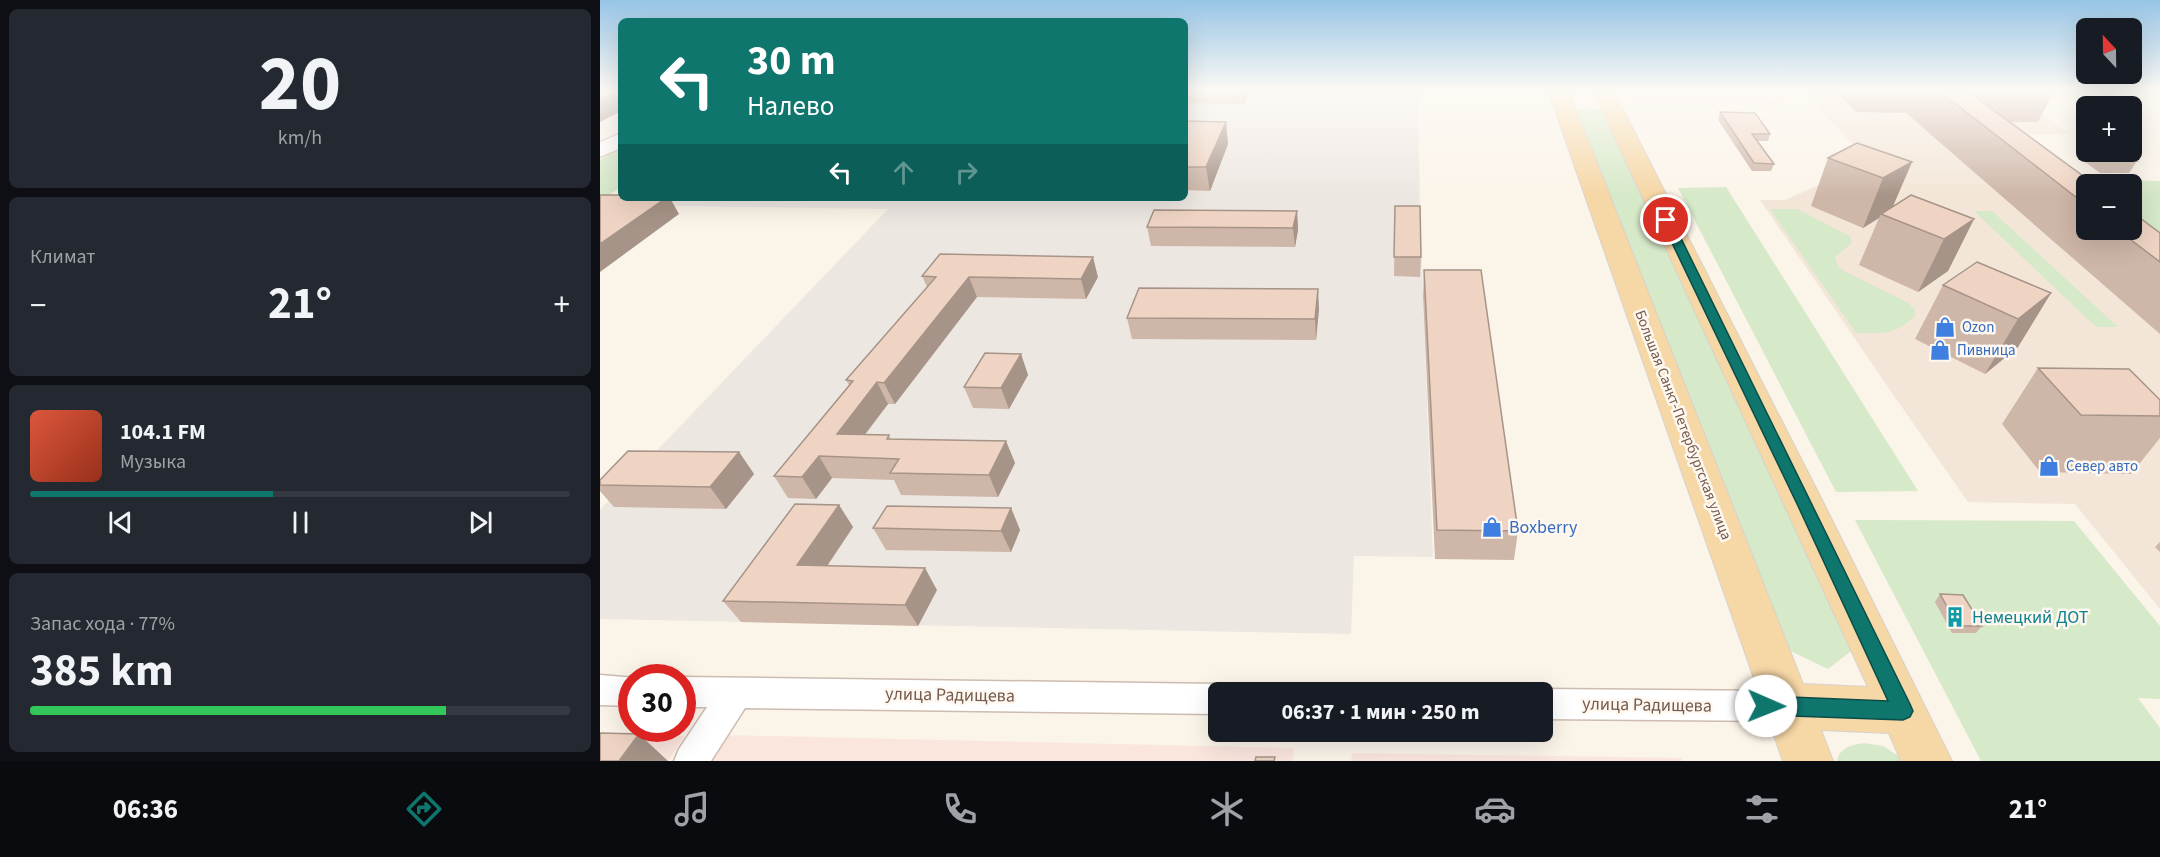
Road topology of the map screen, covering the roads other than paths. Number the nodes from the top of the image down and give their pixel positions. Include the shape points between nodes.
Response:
1 (1571, 126) edge
2 (1620, 126) edge
3 (618, 141) edge
4 (600, 151) edge
5 (600, 690) edge
6 (618, 691) edge
7 (696, 692) edge
8 (736, 693) junction
9 (1208, 699) edge
10 (1553, 704) edge
11 (1788, 706) junction
12 (1903, 711) junction
13 (691, 761) edge
14 (1808, 761) edge
15 (1927, 761) edge

1 - 11 main road, Большая Санкт-Петербургская улица
2 - 12 main road
3 - 4 main road
5 - 6 street
7 - 8 street, улица Радищева
8 - 9 street, улица Радищева
8 - 13 street
10 - 11 street, улица Радищева
11 - 12 main road
11 - 14 main road, Большая Санкт-Петербургская улица
12 - 15 main road

